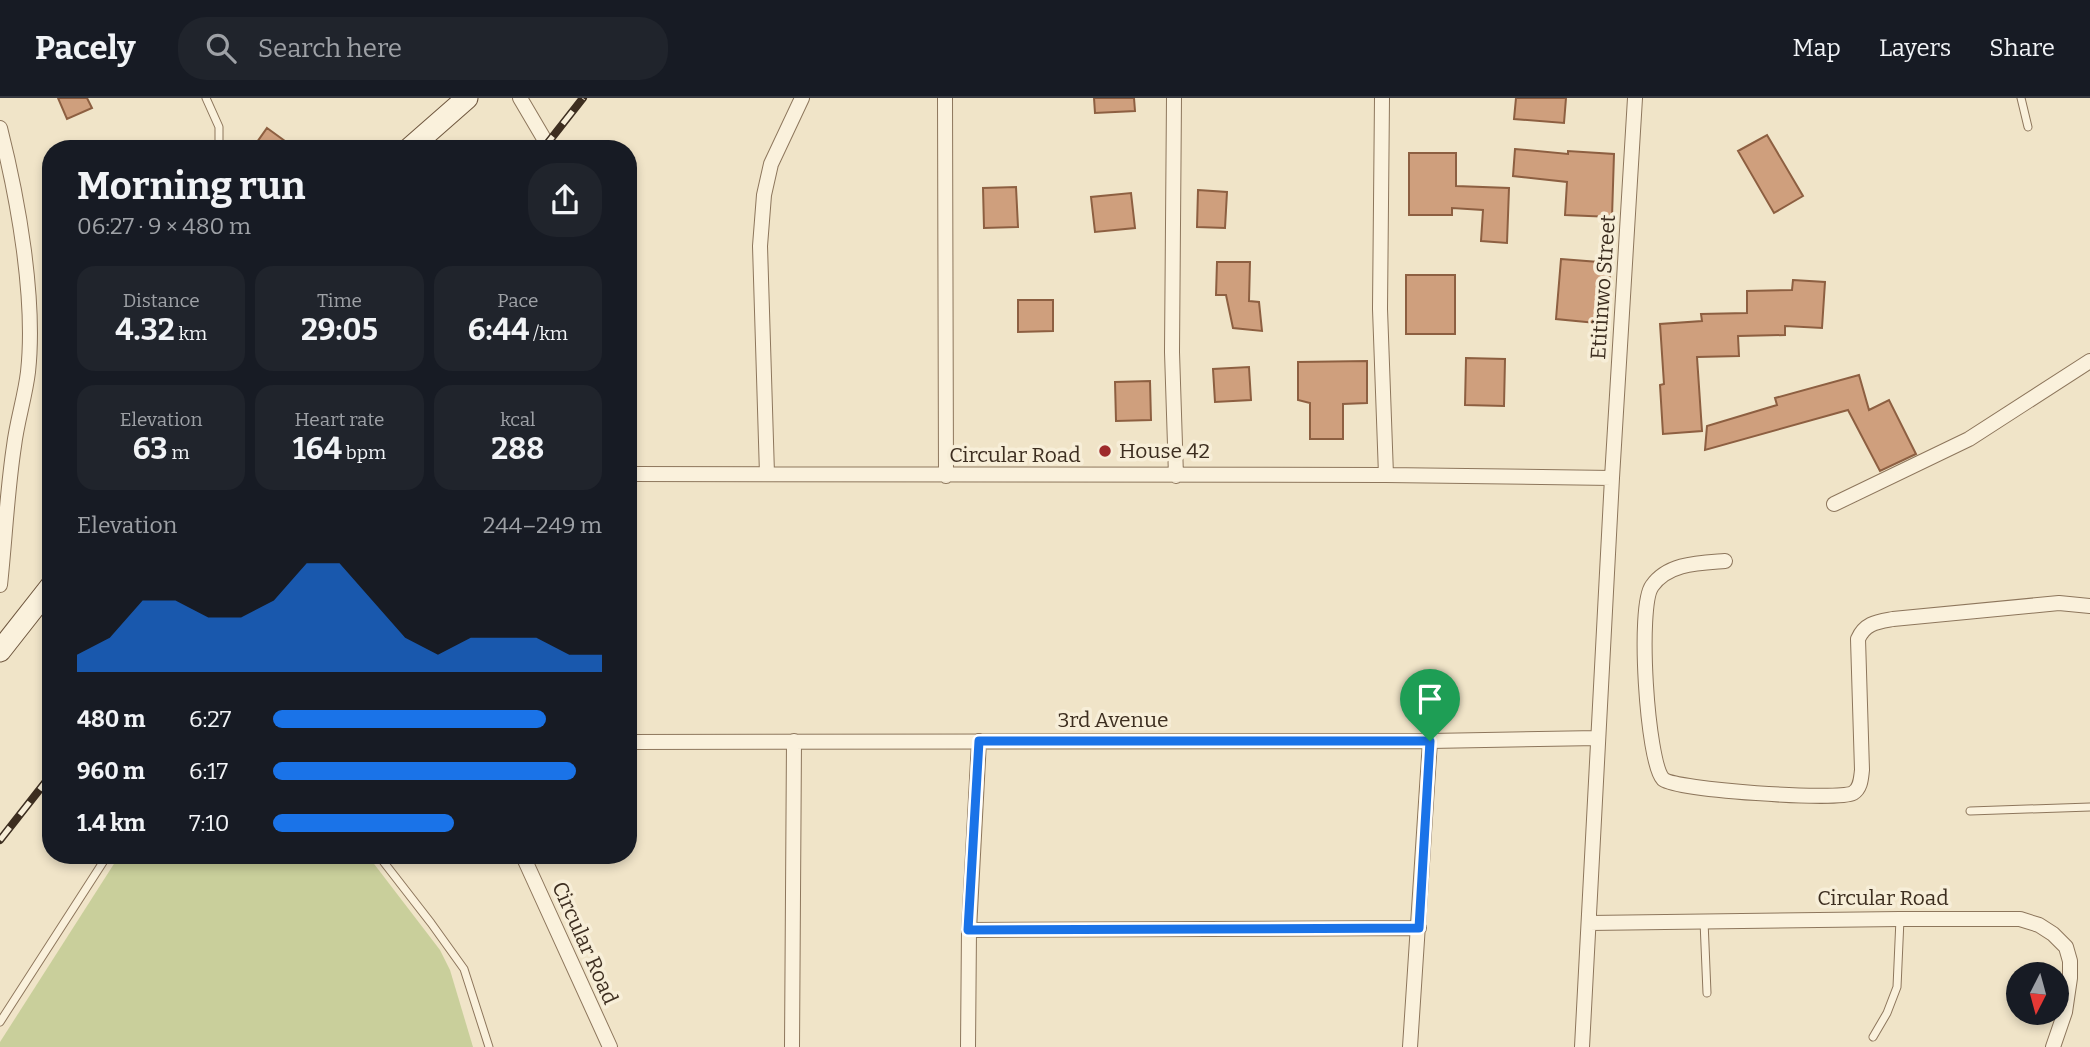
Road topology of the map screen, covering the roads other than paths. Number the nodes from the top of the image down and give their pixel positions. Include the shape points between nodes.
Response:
1 (206, 98) edge
2 (467, 98) edge
3 (520, 98) edge
4 (802, 98) edge
5 (945, 98) edge
6 (1174, 98) edge
7 (1382, 98) edge
8 (1635, 98) edge
9 (2021, 98) edge
10 (2028, 127) dead end
11 (0, 128) edge
12 (219, 140) edge
13 (419, 140) edge
14 (545, 140) edge
15 (2090, 361) edge
16 (637, 474) edge
17 (767, 474) junction
18 (1386, 475) junction
19 (946, 476) junction
20 (1176, 476) junction
21 (1612, 478) junction
22 (1834, 504) dead end
23 (1725, 561) dead end
24 (0, 585) edge
25 (42, 598) edge
26 (2090, 606) edge
27 (0, 652) edge
28 (1598, 738) junction
29 (794, 741) junction
30 (979, 741) junction
31 (1430, 741) junction
32 (637, 743) edge
33 (2090, 807) edge
34 (1970, 811) dead end
35 (102, 864) edge
36 (385, 864) edge
37 (527, 864) edge
38 (1900, 919) junction
39 (1704, 920) junction
40 (1589, 923) junction
41 (1419, 928) junction
42 (968, 930) junction
43 (1707, 993) dead end
44 (0, 1022) edge
45 (1874, 1037) dead end
46 (489, 1047) edge
47 (610, 1047) edge
48 (792, 1047) edge
49 (968, 1047) edge
50 (1410, 1047) edge
51 (1582, 1047) edge
52 (2053, 1047) edge

1 - 12 lane via 219,127
2 - 13 street
3 - 14 street
4 - 17 street via 771,164 764,195 760,246
5 - 19 street
6 - 20 street
7 - 18 street via 1380,309
8 - 21 street, Etitinwo Street
9 - 10 lane
11 - 24 street via 12,173 29,314 28,372 14,445
15 - 22 street via 1969,439
16 - 17 street, Circular Road
17 - 19 street, Circular Road
18 - 20 street, Circular Road
18 - 21 street, Circular Road
19 - 20 street, Circular Road
21 - 28 street, Etitinwo Street
23 - 26 street via 1678,567 1651,587 1645,603 1648,718 1661,778 1675,785 1820,796 1853,793 1862,770 1857,671 1862,630 1893,619 2059,603
25 - 27 street
28 - 31 street, 3rd Avenue
28 - 40 street, Etitinwo Street
29 - 30 street, 3rd Avenue
29 - 32 street, 3rd Avenue
29 - 48 street
30 - 31 street, 3rd Avenue
30 - 42 street
31 - 41 street
33 - 34 lane
35 - 44 lane
36 - 46 lane via 464,969
37 - 47 street, Circular Road
38 - 39 street, Circular Road
38 - 45 lane via 1894,1001
38 - 52 street, Circular Road via 2020,919 2053,934 2066,947 2070,970
39 - 40 street, Circular Road
39 - 43 lane
40 - 51 street, Etitinwo Street
41 - 42 street
41 - 50 street
42 - 49 street

